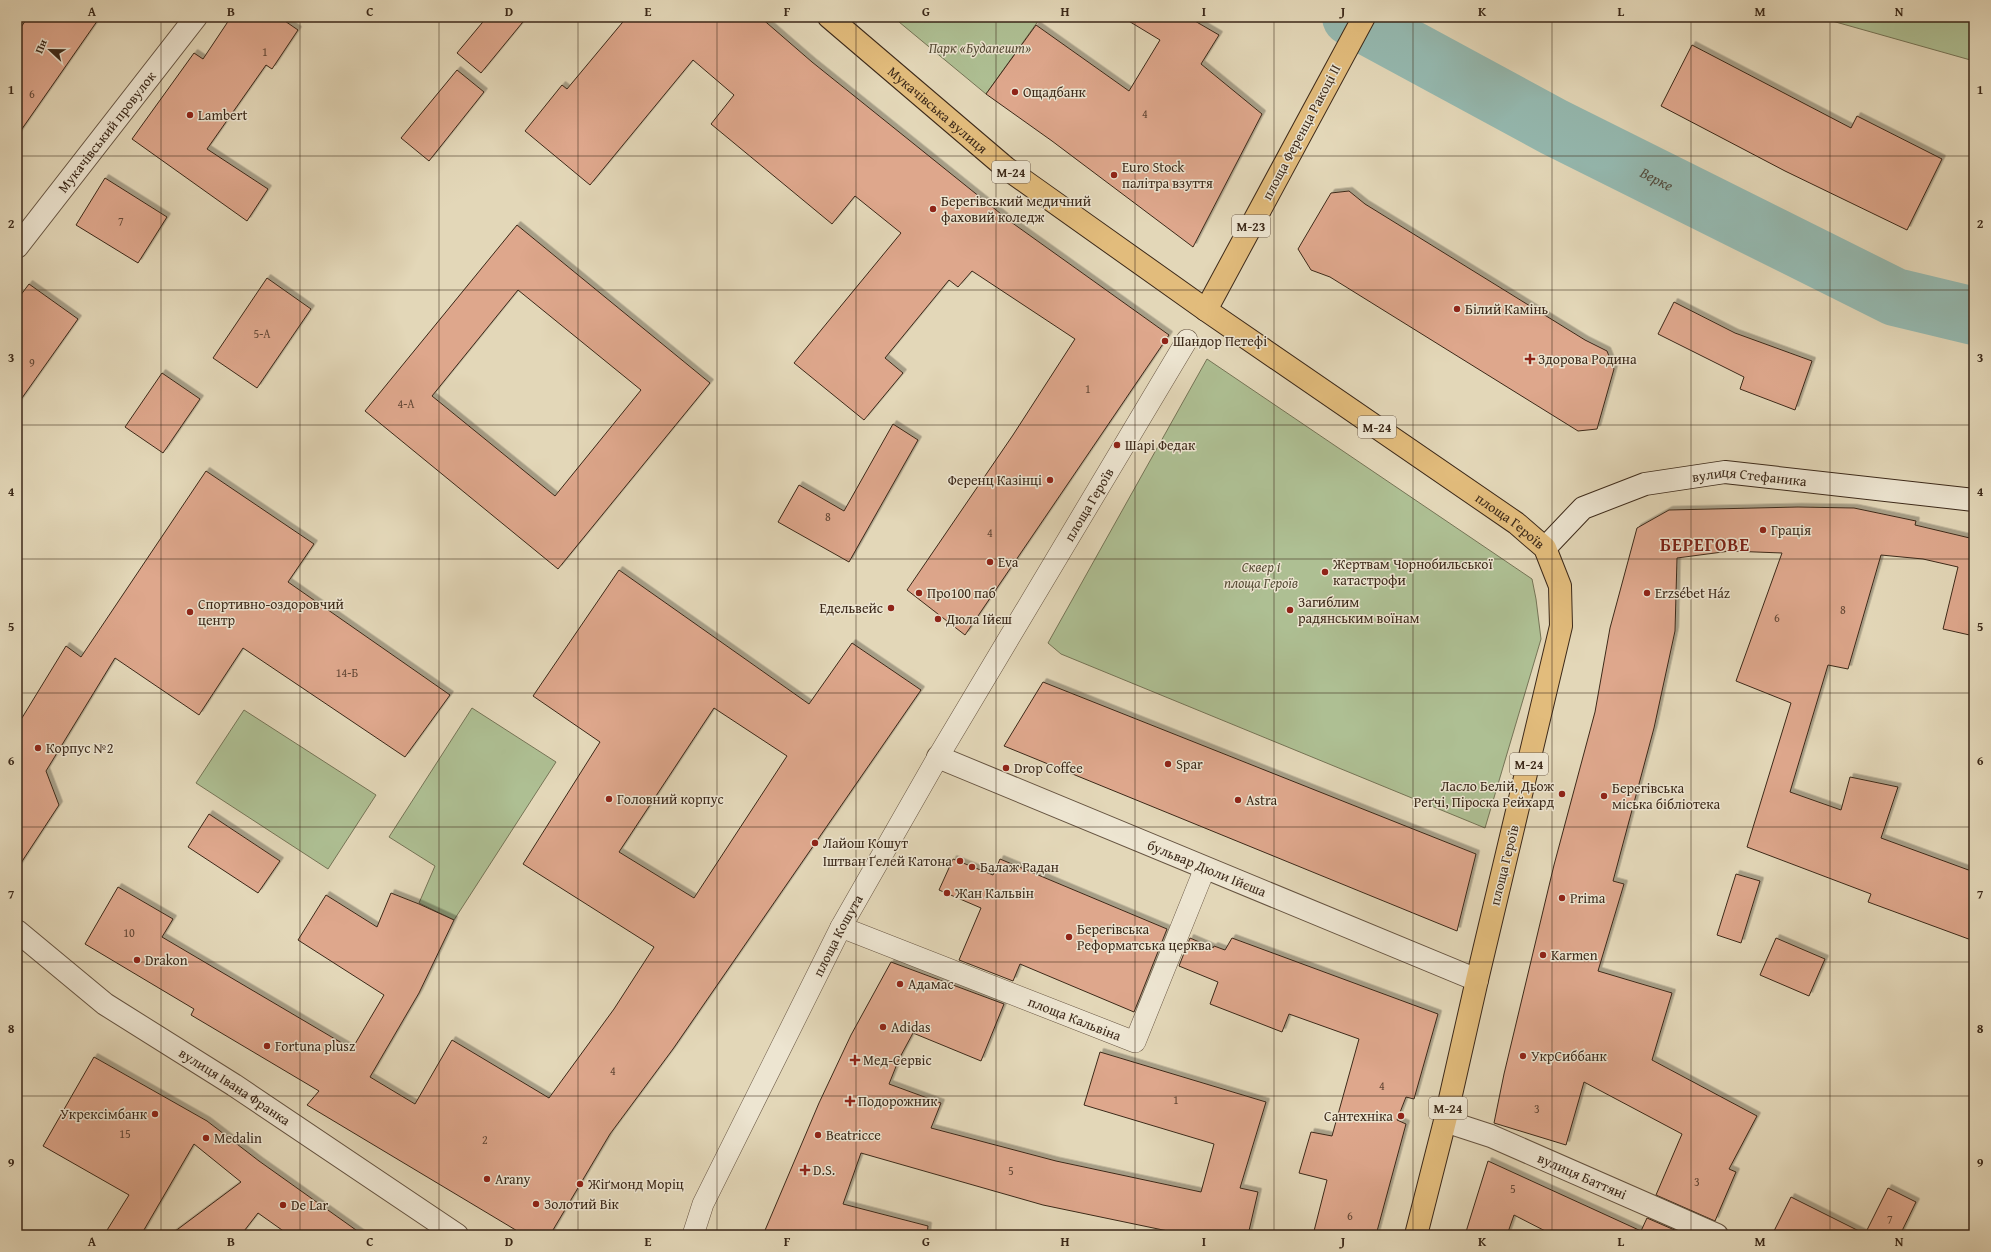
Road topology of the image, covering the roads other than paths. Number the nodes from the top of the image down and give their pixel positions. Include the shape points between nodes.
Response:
1 (196, 17) edge
2 (829, 17) edge
3 (1364, 17) edge
4 (17, 247) edge
5 (1206, 310) junction
6 (1187, 340) dead end
7 (1974, 500) edge
8 (1545, 548) junction
9 (1003, 647) joint
10 (938, 757) junction
11 (1205, 868) junction
12 (841, 927) junction
13 (17, 931) edge
14 (1477, 980) junction
15 (1445, 1121) junction
16 (457, 1235) edge
17 (693, 1235) edge
18 (1416, 1235) edge
19 (1717, 1235) edge

1 - 4 street, Мукачівський провулок
2 - 5 highway, Мукачівська вулиця / М-24 via 1006,168
3 - 5 highway, площа Ференца Ракоці Ⅱ / М-23
5 - 8 highway, площа Героїв / М-24 via 1516,523
6 - 9 street, площа Героїв
7 - 8 street, вулиця Стефаника via 1725,472 1645,484 1583,508
8 - 14 highway, площа Героїв / М-24 via 1560,586 1561,626
9 - 10 street, площа Кошута
10 - 11 street, бульвар Дюли Ійєша
10 - 12 street, площа Кошута
11 - 12 street, площа Кальвіна via 1135,1042
11 - 14 street, бульвар Дюли Ійєша
12 - 17 street, площа Кошута via 703,1204
13 - 16 street, вулиця Івана Франка via 105,1004 234,1085
14 - 15 highway, М-24
15 - 18 highway, М-24
15 - 19 street, вулиця Баттяні via 1491,1136

